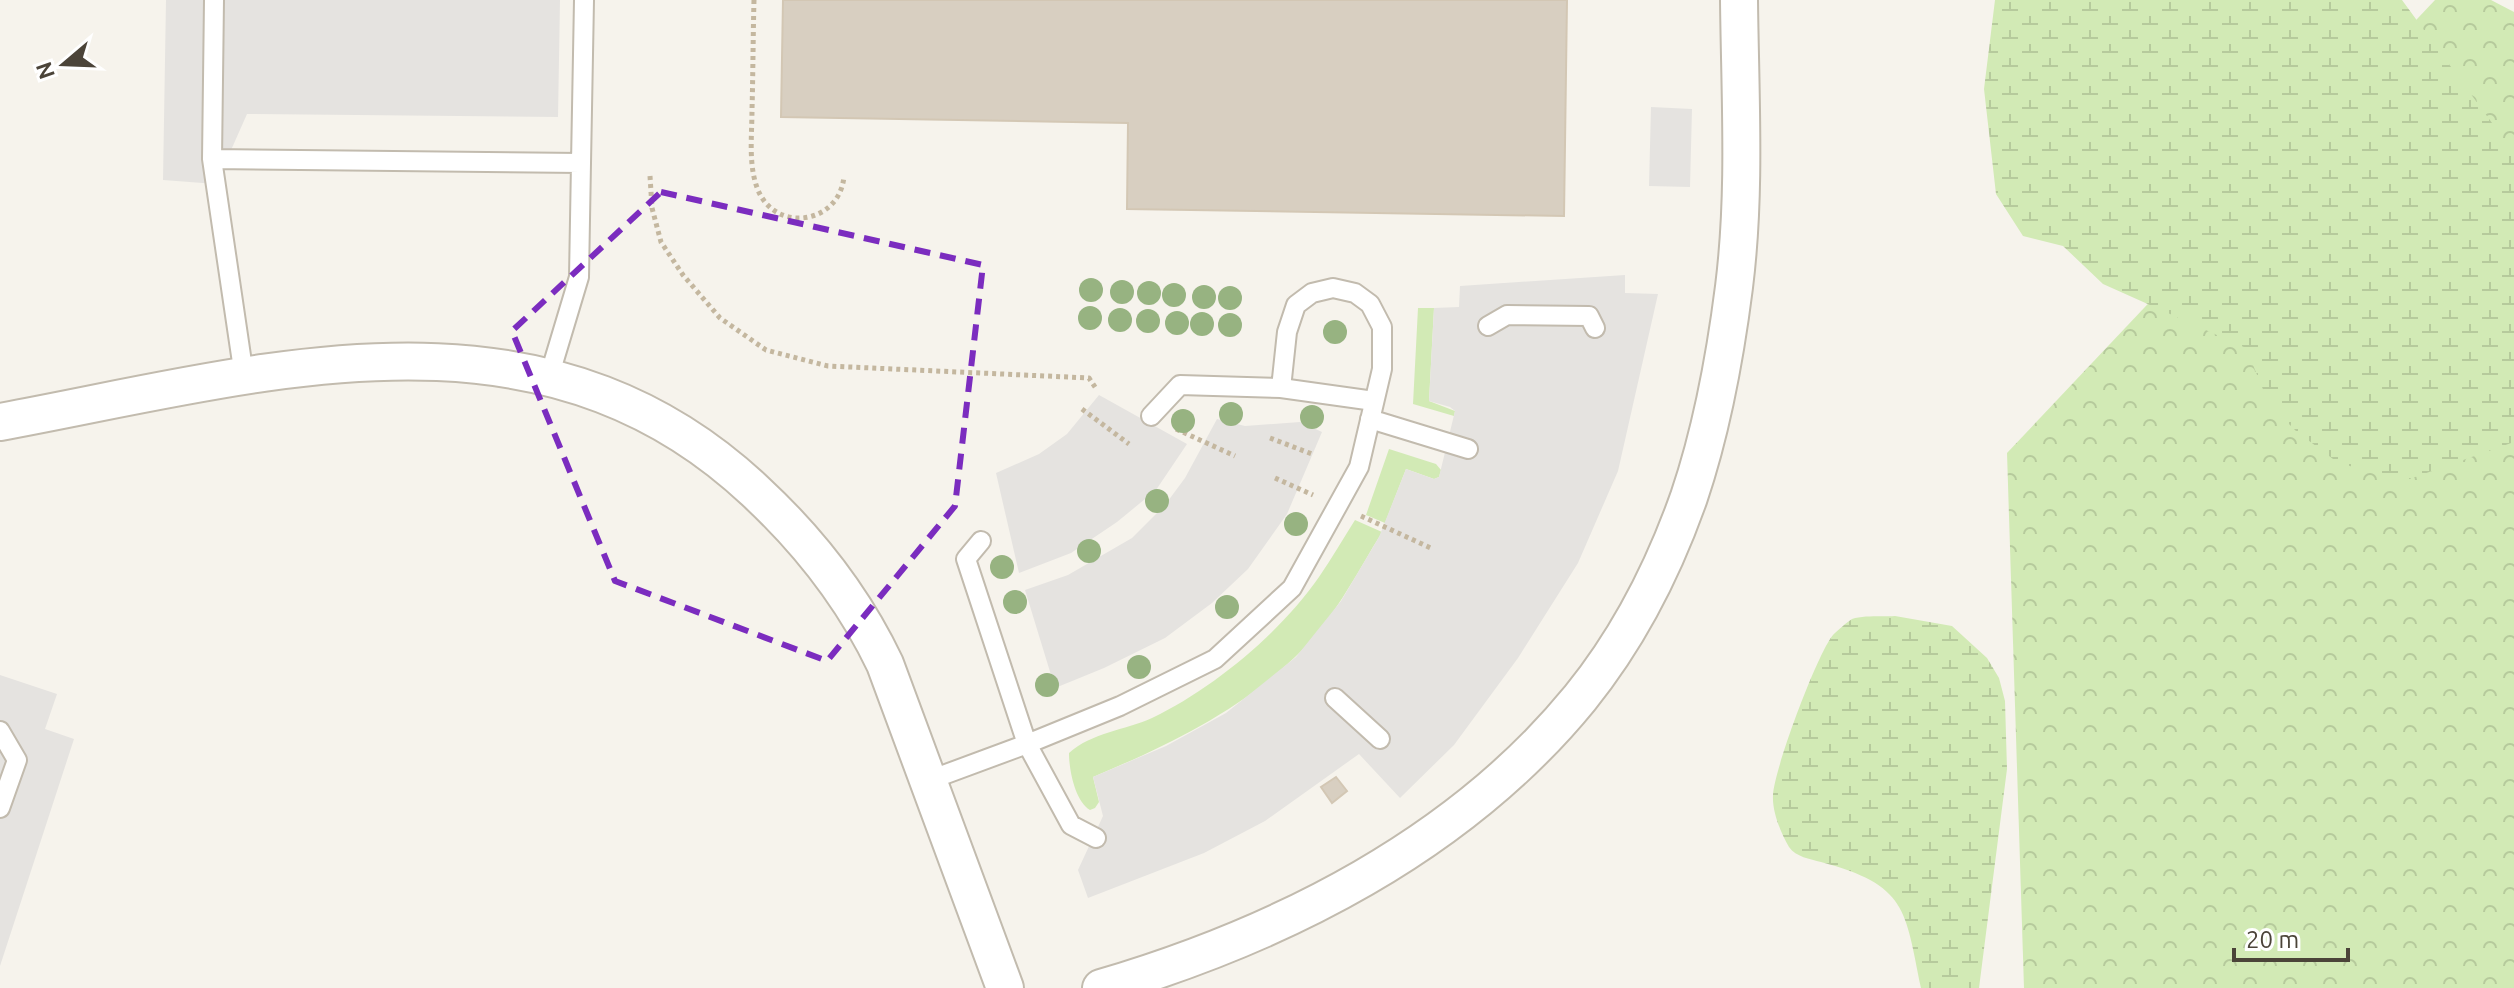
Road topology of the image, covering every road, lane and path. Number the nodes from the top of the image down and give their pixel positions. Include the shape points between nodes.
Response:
1 (214, 0) edge
2 (584, 0) edge
3 (754, 0) edge
4 (1739, 0) edge
5 (212, 159) junction
6 (581, 163) junction
7 (650, 176) dead end
8 (844, 176) dead end
9 (1488, 326) dead end
10 (1595, 328) dead end
11 (244, 376) junction
12 (549, 377) junction
13 (1281, 388) junction
14 (1097, 390) dead end
15 (1082, 409) dead end
16 (1372, 410) junction
17 (1151, 416) dead end
18 (0, 422) edge
19 (1171, 427) dead end
20 (1270, 438) dead end
21 (1129, 444) dead end
22 (1468, 449) dead end
23 (1312, 454) dead end
24 (1235, 456) dead end
25 (1275, 478) dead end
26 (1303, 491) dead end
27 (1359, 515) dead end
28 (981, 541) dead end
29 (1433, 549) dead end
30 (1335, 698) dead end
31 (0, 731) edge
32 (1380, 739) dead end
33 (1027, 744) junction
34 (927, 781) junction
35 (0, 808) edge
36 (1096, 838) dead end
37 (1005, 988) edge
38 (1101, 988) edge

1 - 5 lane
2 - 6 lane
3 - 8 path via 751,156 757,189 768,206 789,218 814,217 843,191
4 - 38 street via 1742,183 1724,356 1710,428 1688,498 1623,635 1581,696 1536,746 1433,832 1372,873 1239,942
5 - 6 lane
5 - 11 lane
6 - 12 lane via 579,277
7 - 14 path via 652,208 668,253 720,318 766,350 828,366 1089,378
9 - 10 lane via 1507,315 1589,316
11 - 12 street via 379,361 442,360
11 - 18 street
12 - 34 street via 643,410 690,438 735,472 810,545 866,623
13 - 16 lane
13 - 16 lane via 1287,332 1296,305 1312,293 1333,288 1355,293 1370,304 1382,327 1382,369
13 - 17 lane via 1180,385
15 - 21 path
16 - 22 lane
16 - 33 lane via 1359,467 1292,588 1215,659
19 - 24 path
20 - 23 path
25 - 26 path
27 - 29 path
28 - 33 lane via 966,559
30 - 32 lane
31 - 35 lane via 17,760
33 - 34 lane
33 - 36 lane via 1071,825
34 - 37 street

